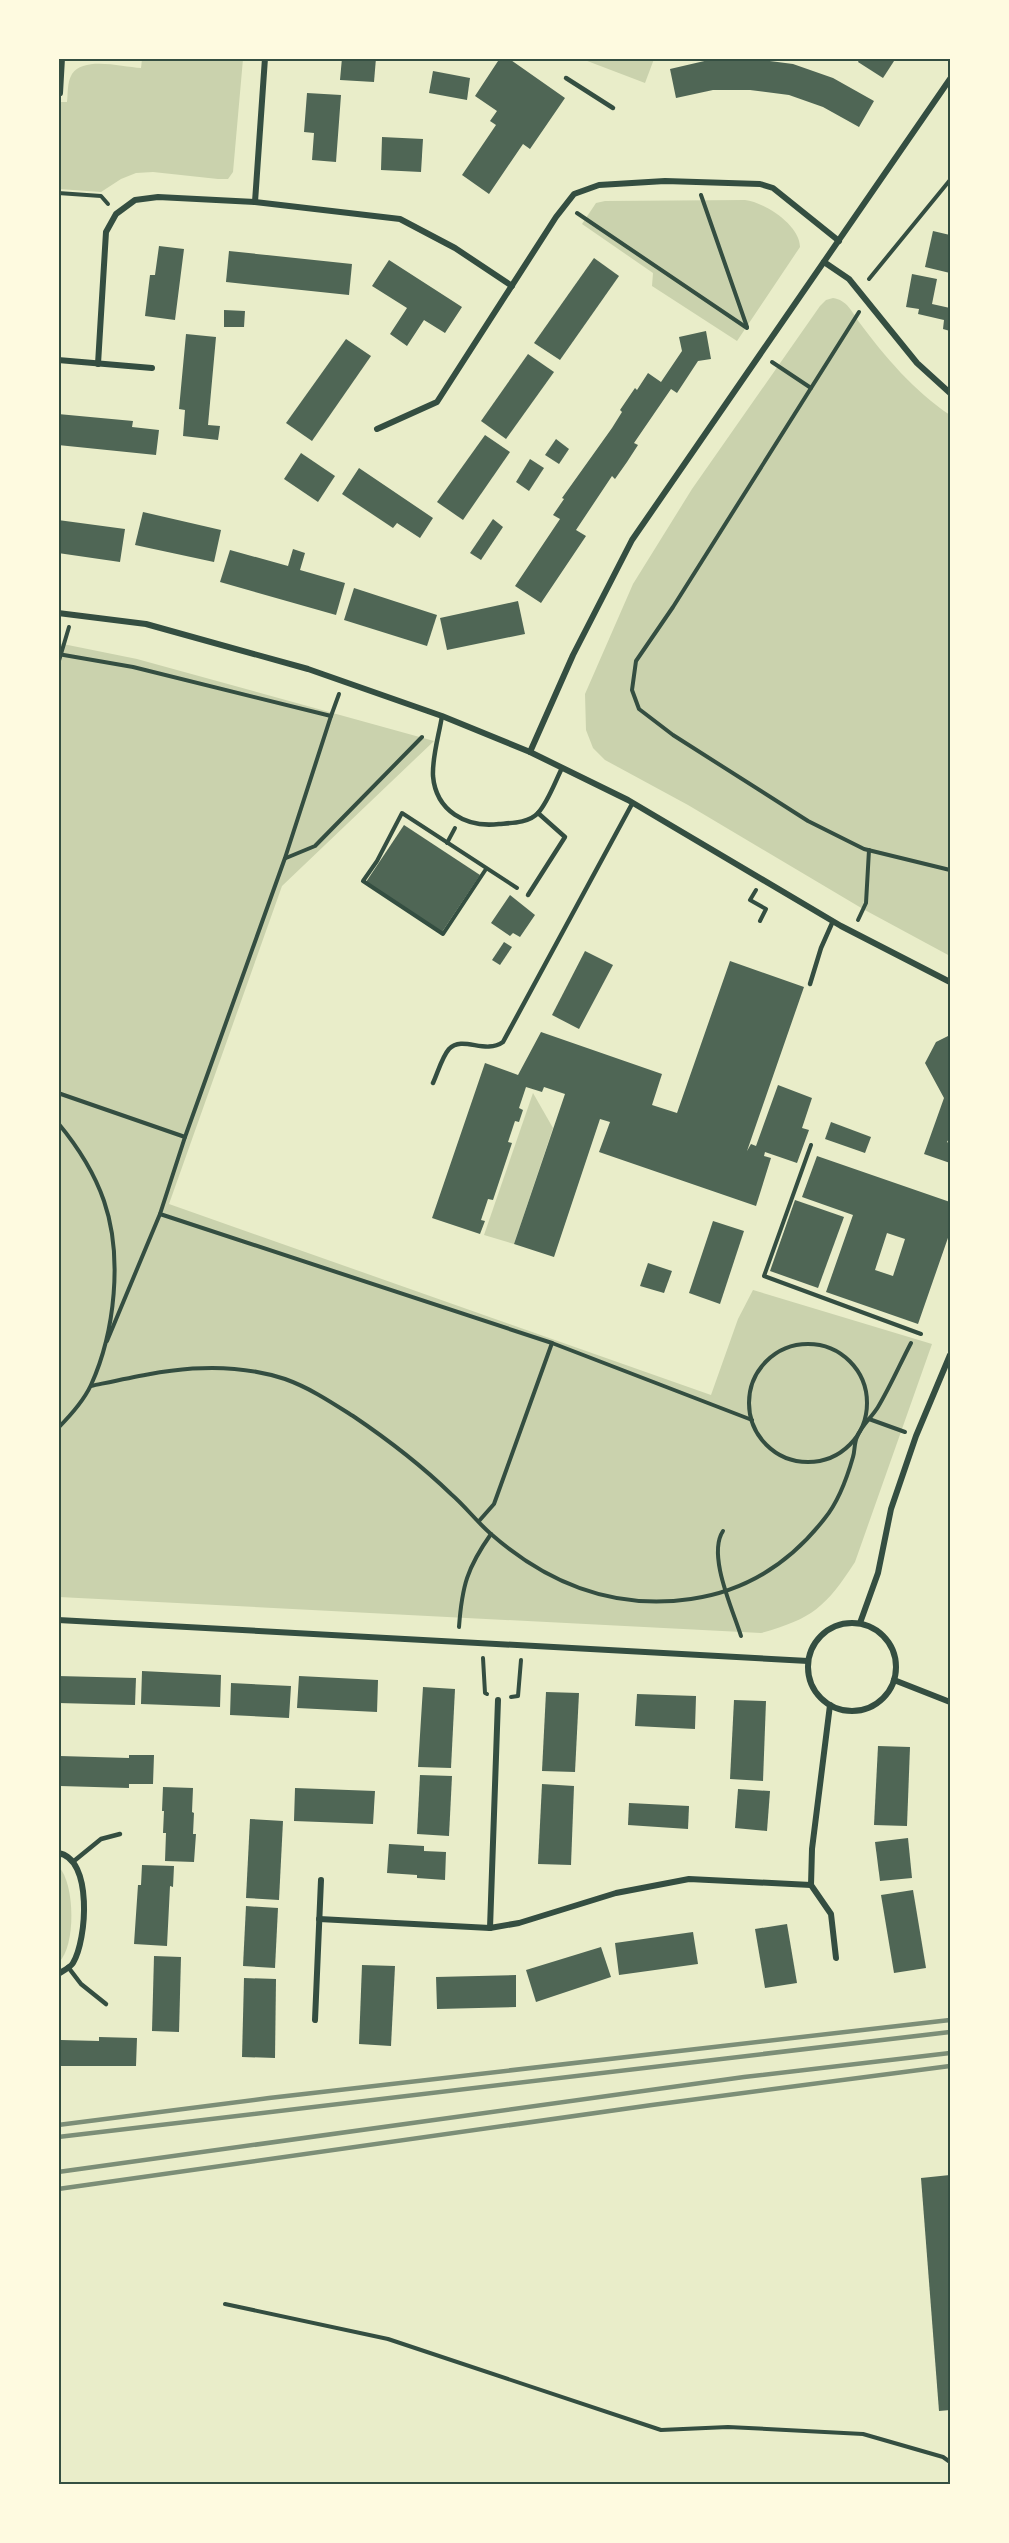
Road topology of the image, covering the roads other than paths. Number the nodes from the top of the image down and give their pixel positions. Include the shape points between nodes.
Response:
1 (62, 58) edge
2 (265, 58) edge
3 (566, 78) dead end
4 (951, 79) edge
5 (60, 93) dead end
6 (613, 108) dead end
7 (255, 202) junction
8 (838, 241) junction
9 (824, 262) junction
10 (512, 286) junction
11 (58, 360) edge
12 (98, 364) junction
13 (152, 368) dead end
14 (951, 393) edge
15 (377, 429) dead end
16 (58, 613) edge
17 (442, 717) junction
18 (530, 752) junction
19 (562, 768) junction
20 (632, 804) junction
21 (538, 813) junction
22 (528, 895) road end
23 (833, 921) junction
24 (951, 982) edge
25 (810, 984) dead end
26 (433, 1083) dead end
27 (951, 1355) edge
28 (58, 1620) edge
29 (860, 1623) junction
30 (808, 1661) junction
31 (894, 1680) junction
32 (498, 1700) road end
33 (951, 1702) edge
34 (830, 1705) junction
35 (120, 1834) dead end
36 (58, 1853) edge
37 (74, 1861) junction
38 (321, 1880) dead end
39 (811, 1885) junction
40 (320, 1919) junction
41 (490, 1928) junction
42 (836, 1958) dead end
43 (68, 1967) junction
44 (58, 1974) edge
45 (106, 2004) dead end
46 (315, 2020) dead end

1 - 5 street
2 - 7 street
3 - 6 lane
4 - 8 street
7 - 10 street via 400,219 446,242
7 - 12 street via 158,197 135,200 116,214 106,232
8 - 9 street
8 - 10 street via 773,188 746,182 599,184 574,194 564,205
9 - 14 street via 849,279 917,363
9 - 18 street via 632,540 573,655
10 - 15 street via 437,402
11 - 12 street
12 - 13 street
16 - 17 street via 146,624 344,681
17 - 18 street
17 - 21 lane via 433,776 445,808 461,819 488,825 528,820
18 - 19 street
19 - 20 street
19 - 21 lane
20 - 23 street
20 - 26 lane via 503,1042 492,1047 452,1046
21 - 22 lane via 565,837
23 - 24 street
23 - 25 lane
27 - 29 street via 916,1436 891,1509 878,1573
28 - 30 street
29 - 30 street via 832,1627 820,1635
29 - 31 street via 886,1638 896,1665
30 - 34 street via 812,1686
31 - 33 street
31 - 34 street via 888,1692 868,1708 842,1710
32 - 41 street
34 - 39 street
35 - 37 lane via 101,1839
36 - 37 street
37 - 43 street via 84,1891 82,1938 73,1964
38 - 40 street
39 - 41 street via 689,1879 616,1893
39 - 42 street via 831,1914
40 - 41 street
40 - 46 street
43 - 44 street
43 - 45 lane via 81,1984

